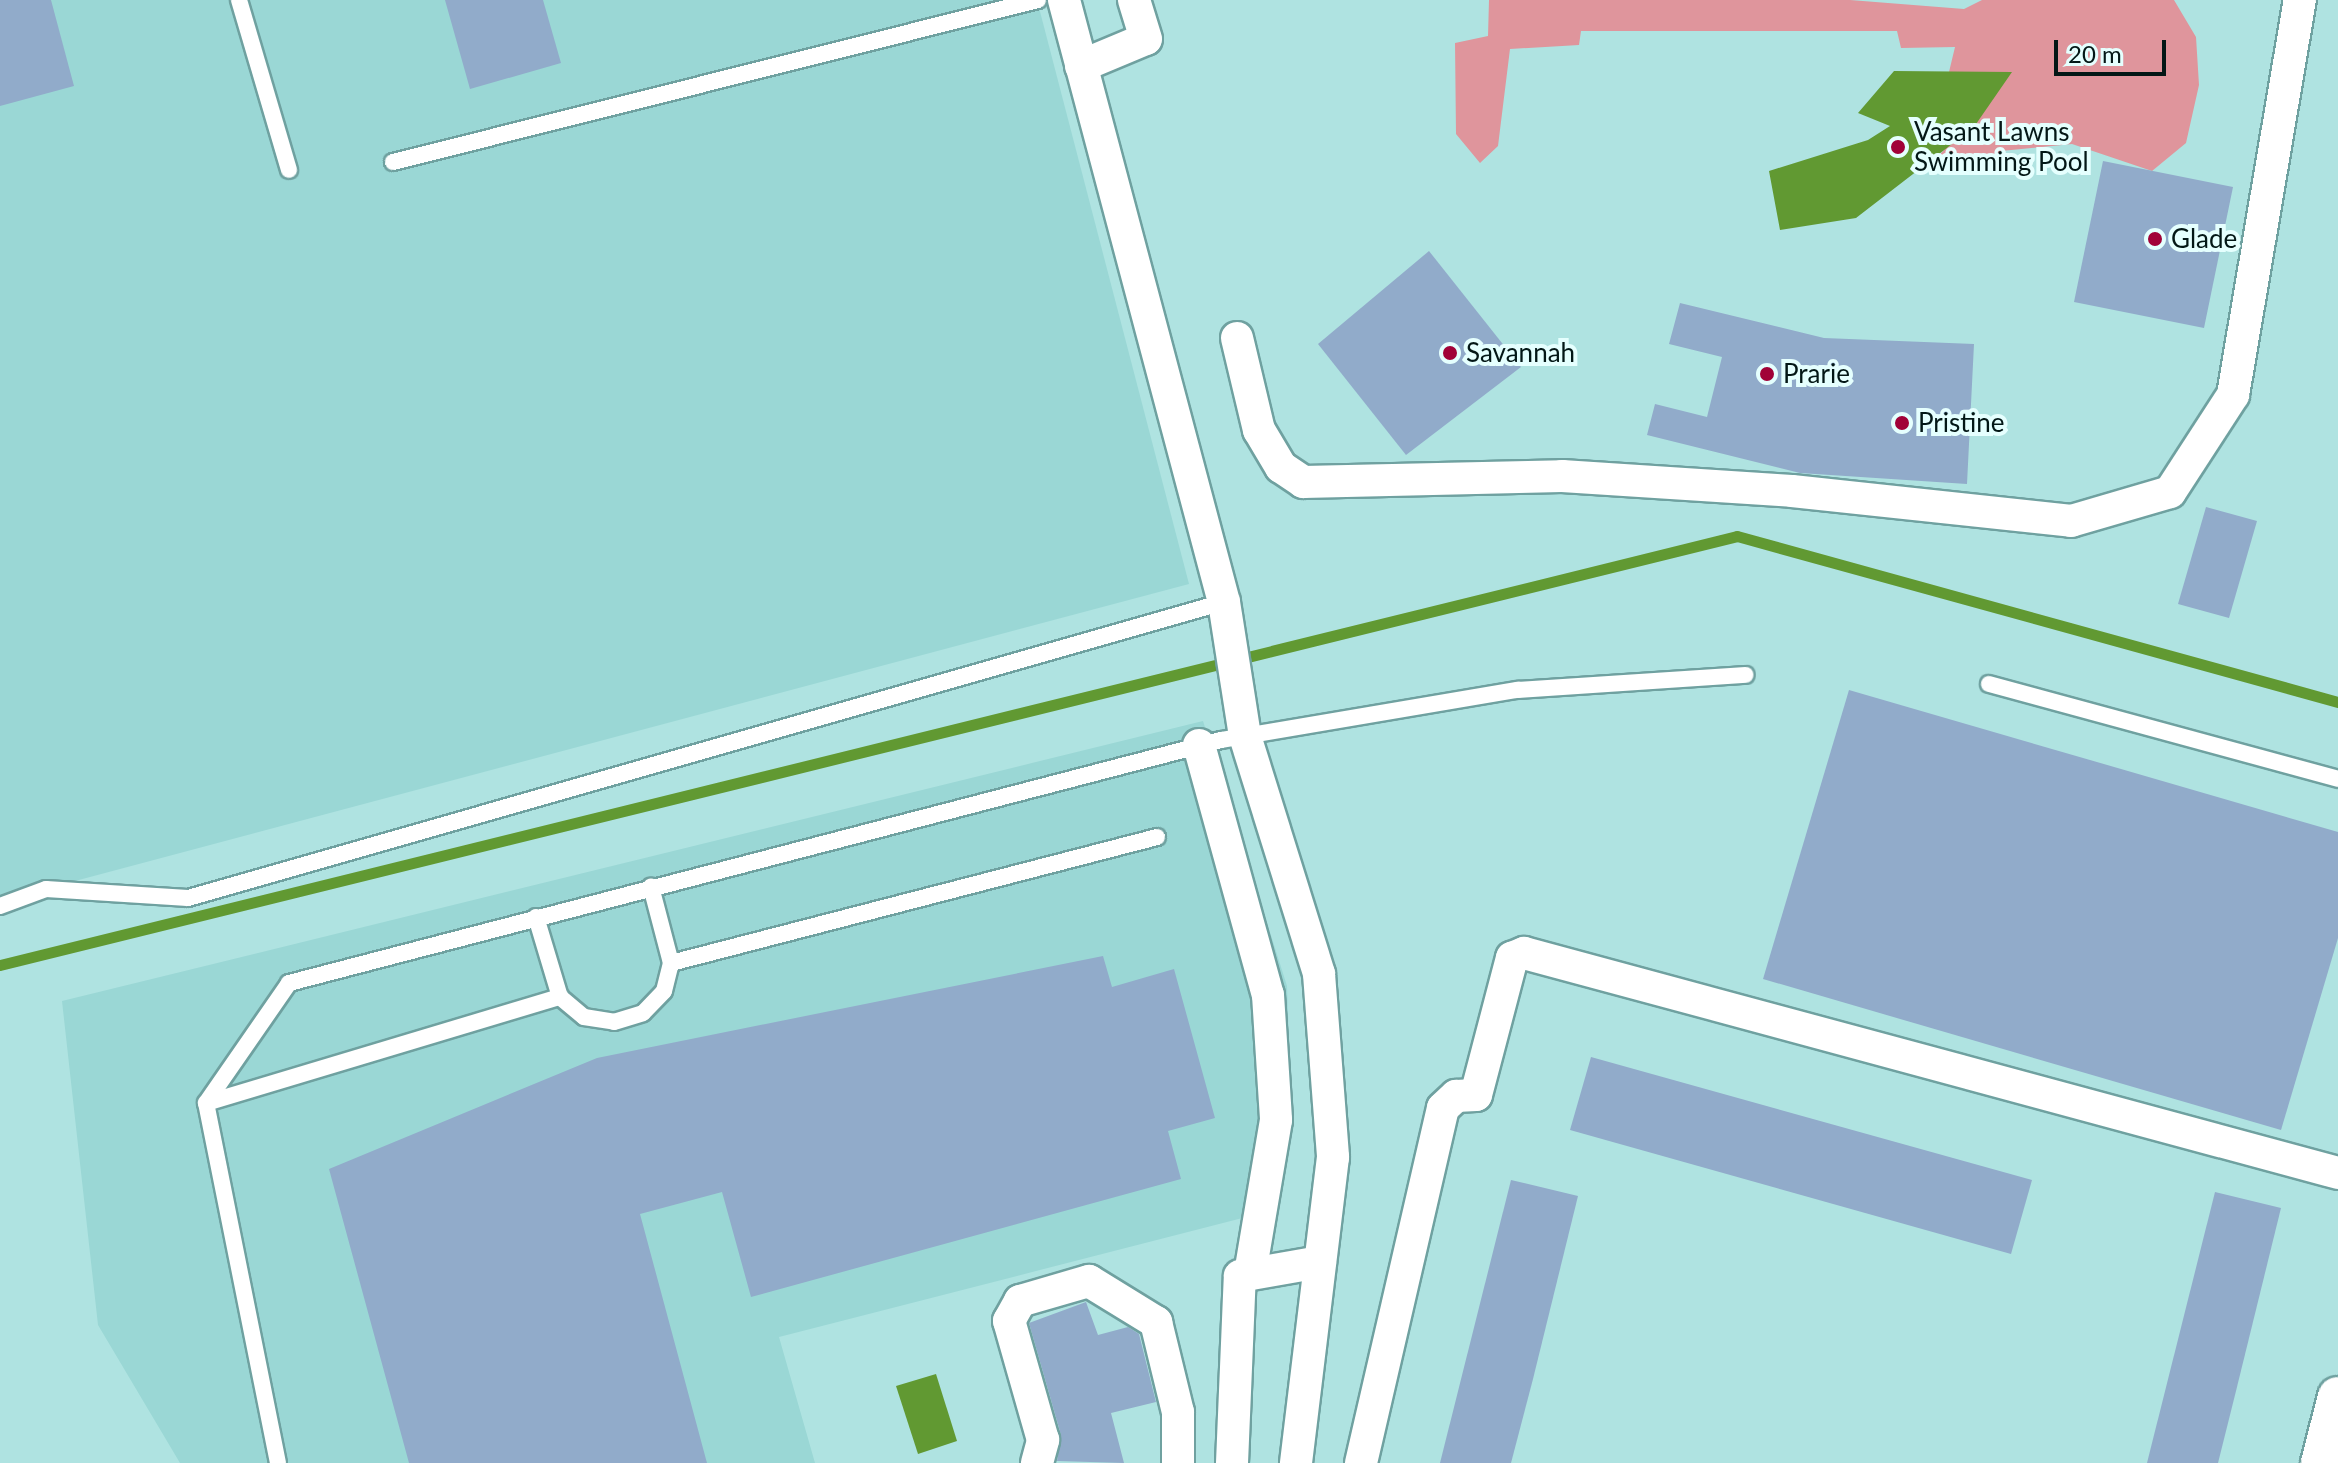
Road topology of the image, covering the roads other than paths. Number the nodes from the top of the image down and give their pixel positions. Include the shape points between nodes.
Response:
1 (239, 0) edge
2 (1038, 0) edge
3 (1064, 0) edge
4 (1134, 0) edge
5 (2300, 0) edge
6 (1081, 66) junction
7 (393, 162) dead end
8 (289, 170) dead end
9 (1237, 338) dead end
10 (1224, 602) junction
11 (1746, 675) dead end
12 (1989, 684) dead end
13 (1245, 736) junction
14 (1199, 745) junction
15 (2338, 779) edge
16 (1157, 837) dead end
17 (651, 887) junction
18 (0, 906) edge
19 (536, 917) junction
20 (671, 963) junction
21 (560, 997) junction
22 (206, 1103) junction
23 (2338, 1173) edge
24 (1320, 1262) junction
25 (1235, 1277) junction
26 (2338, 1397) edge
27 (278, 1463) edge
28 (1037, 1463) edge
29 (1178, 1463) edge
30 (1232, 1463) edge
31 (1296, 1463) edge
32 (1361, 1463) edge
33 (2321, 1463) edge

1 - 8 lane
2 - 7 lane
3 - 6 street
4 - 6 street via 1146,39
5 - 9 street via 2233,395 2170,492 2071,521 1792,491 1562,476 1303,482 1281,467 1259,430
6 - 10 street
10 - 13 street
10 - 18 lane via 188,898 46,889
11 - 13 lane via 1518,690
12 - 15 lane
13 - 14 lane
13 - 24 street via 1319,974 1333,1157
14 - 17 lane
14 - 25 street via 1268,995 1276,1120
16 - 20 lane
17 - 19 lane
17 - 20 lane
19 - 21 lane
19 - 22 lane via 289,983
20 - 21 lane via 664,991 643,1013 584,1017
21 - 22 lane
22 - 27 lane
23 - 32 street via 1524,953 1512,958 1476,1095 1456,1096 1443,1108
24 - 25 street
24 - 31 street
25 - 30 street
26 - 33 street
28 - 29 street via 1043,1440 1009,1321 1020,1301 1089,1281 1156,1322 1178,1412

